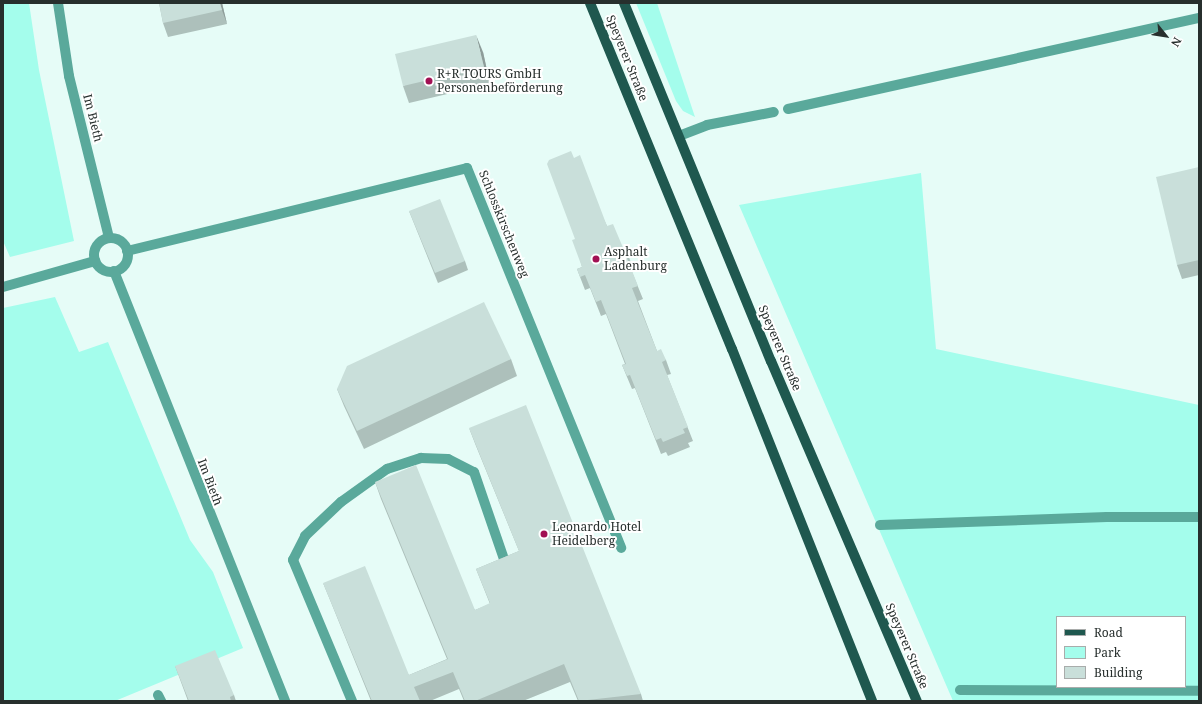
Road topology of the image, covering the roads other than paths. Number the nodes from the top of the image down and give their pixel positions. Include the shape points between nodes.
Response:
1 (58, 3) edge
2 (590, 3) edge
3 (624, 3) edge
4 (1199, 18) edge
5 (788, 109) dead end
6 (774, 112) dead end
7 (679, 136) junction
8 (109, 238) junction
9 (127, 251) junction
10 (95, 262) junction
11 (114, 271) junction
12 (3, 287) edge
13 (1199, 517) edge
14 (880, 525) dead end
15 (621, 548) dead end
16 (507, 568) edge
17 (960, 690) dead end
18 (1199, 691) edge
19 (285, 701) edge
20 (352, 701) edge
21 (872, 701) edge
22 (917, 701) edge

1 - 8 street, Im Bieth via 69,76
2 - 21 main road, Speyerer Straße via 732,349
3 - 7 main road, Speyerer Straße
4 - 5 street
6 - 7 street via 708,125
7 - 22 main road, Speyerer Straße via 771,361
8 - 9 street via 118,240
8 - 10 street via 100,242 94,253
9 - 11 street via 128,259 122,268
9 - 15 street, Schlosskirschenweg via 467,168
10 - 11 street via 107,272
10 - 12 street
11 - 19 street, Im Bieth via 228,564
13 - 14 street via 1107,517
16 - 20 street via 474,472 448,460 422,458 387,469 341,502 305,536 293,560
17 - 18 street

